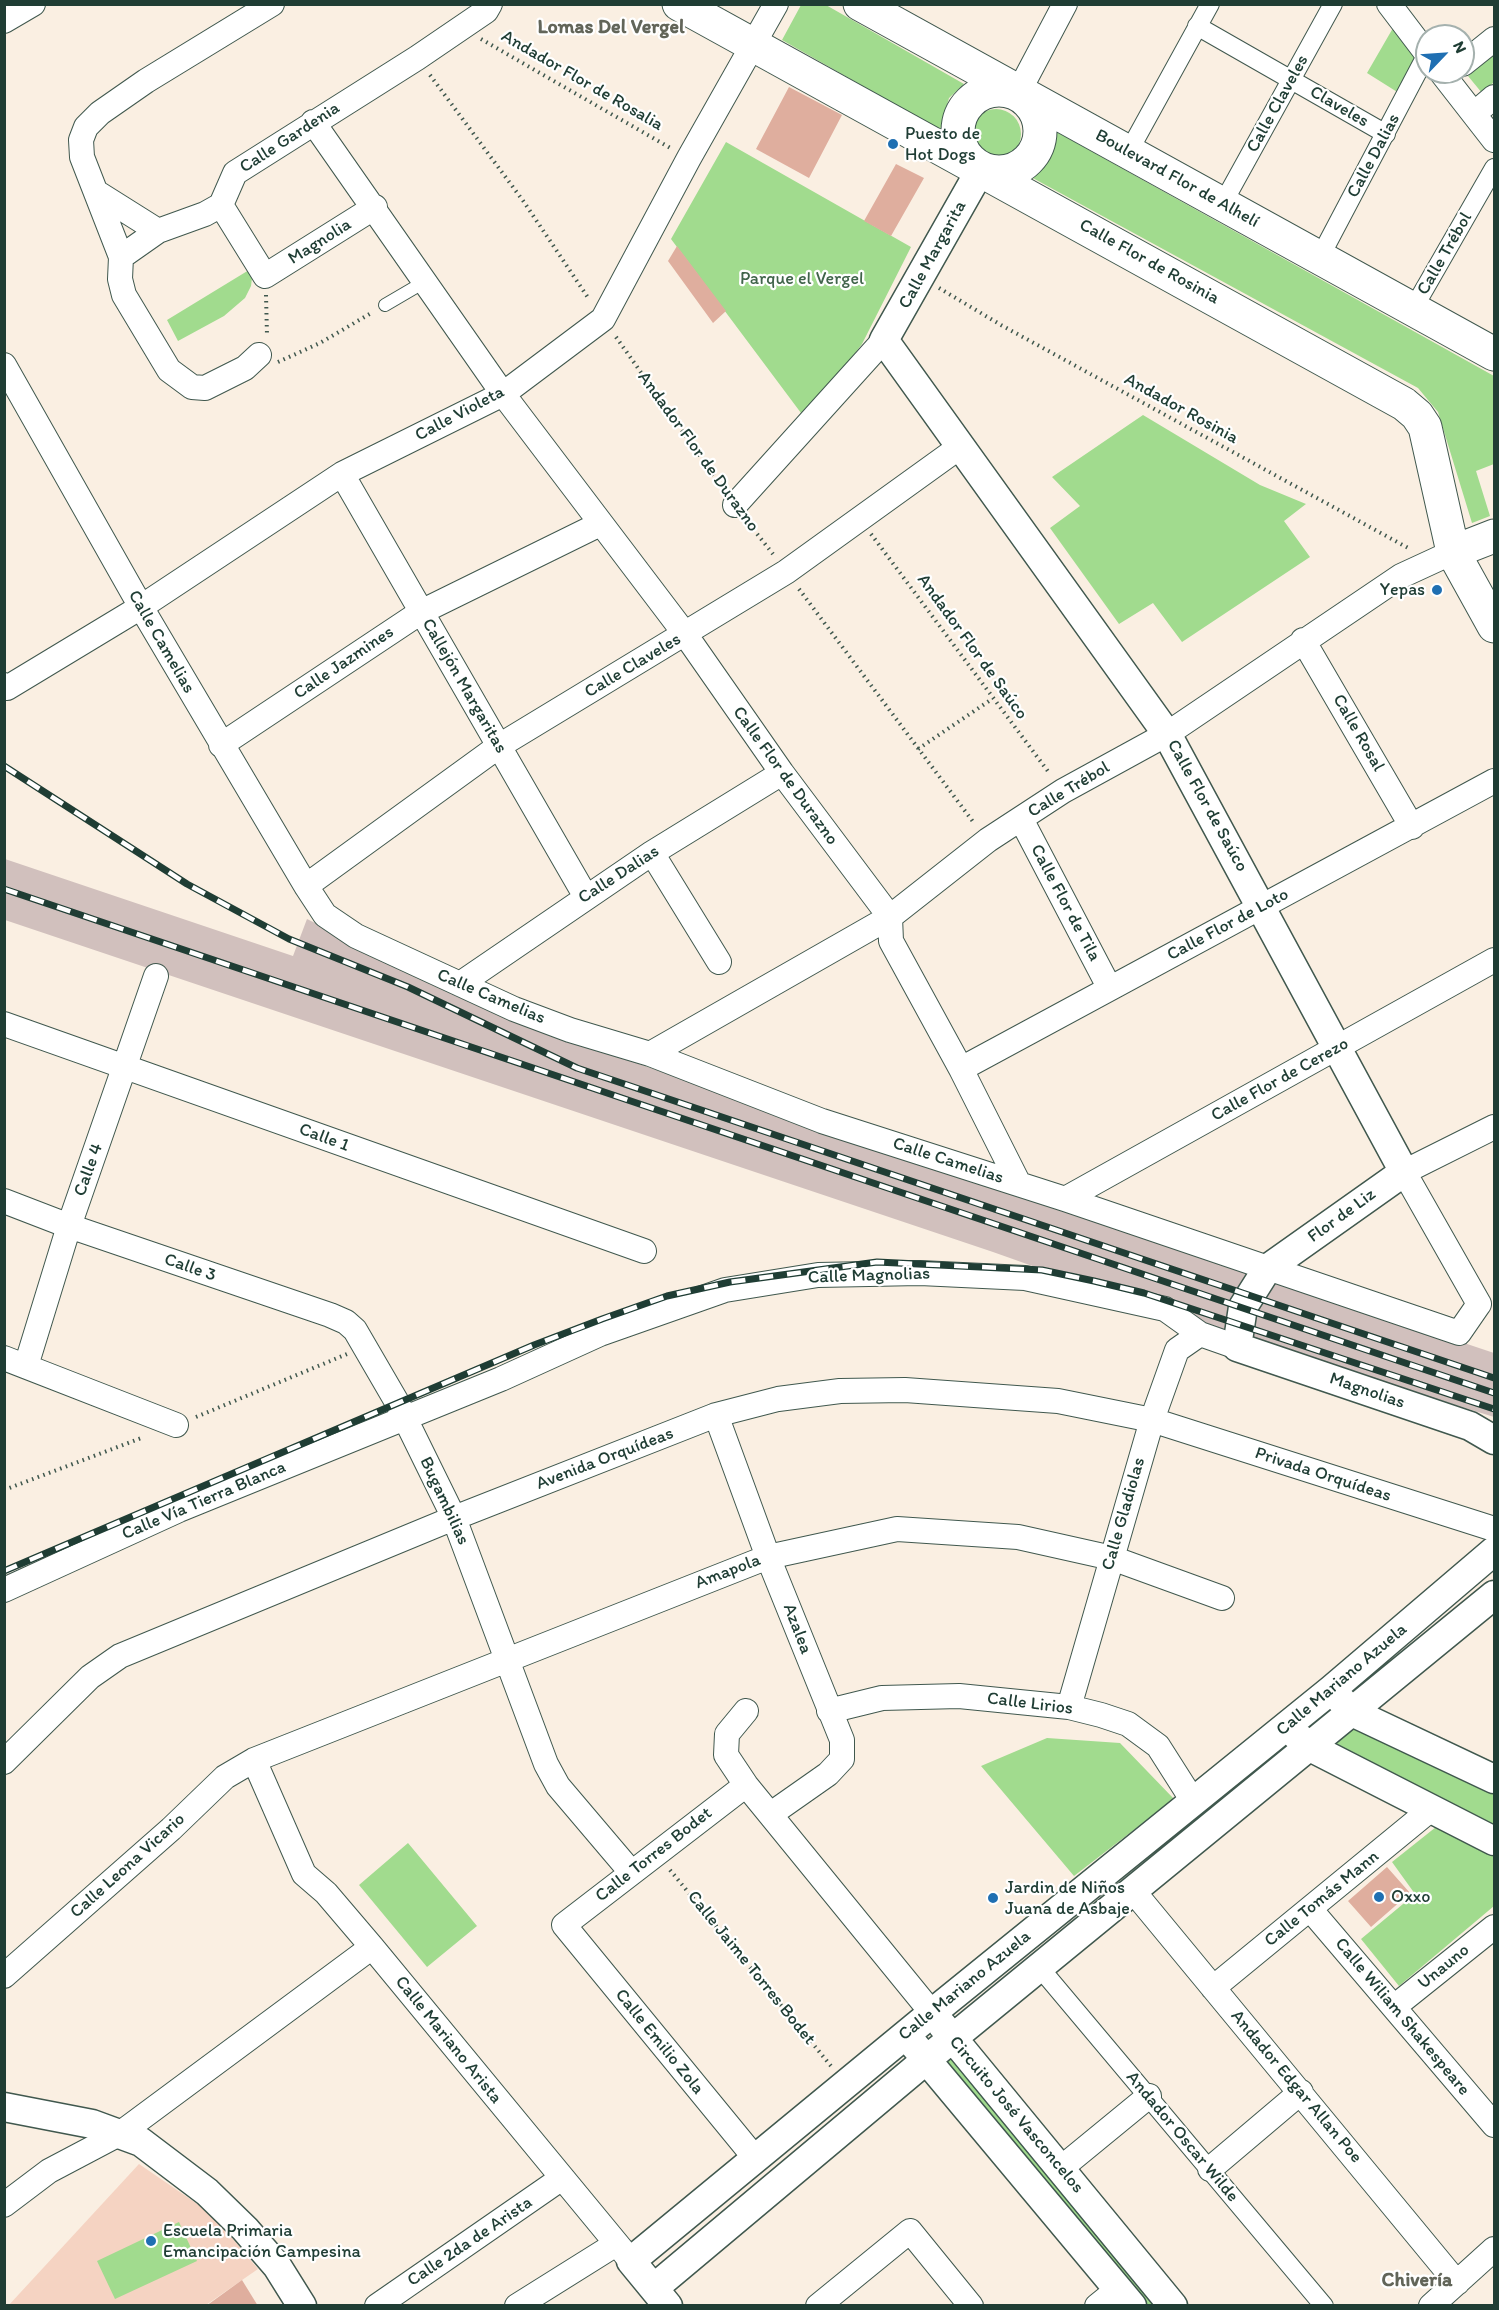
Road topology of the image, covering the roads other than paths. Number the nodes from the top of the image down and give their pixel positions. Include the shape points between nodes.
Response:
1 (33, 4) edge
2 (272, 4) edge
3 (490, 4) edge
4 (679, 4) edge
5 (776, 4) edge
6 (860, 4) edge
7 (1065, 4) edge
8 (1210, 4) edge
9 (1333, 4) edge
10 (1389, 4) edge
11 (4, 21) edge
12 (1197, 26) junction
13 (1415, 38) edge
14 (1494, 39) edge
15 (754, 45) junction
16 (1475, 53) edge
17 (1415, 77) edge
18 (1291, 80) junction
19 (1458, 84) edge
20 (1018, 93) junction
21 (1494, 97) edge
22 (1474, 114) junction
23 (313, 122) junction
24 (1386, 134) junction
25 (1494, 140) edge
26 (1129, 151) junction
27 (1494, 168) edge
28 (981, 169) junction
29 (96, 192) junction
30 (1223, 203) junction
31 (221, 205) junction
32 (375, 207) junction
33 (158, 231) junction
34 (121, 257) junction
35 (1320, 257) junction
36 (426, 281) junction
37 (385, 305) road end
38 (1413, 309) junction
39 (884, 340) junction
40 (1494, 354) edge
41 (252, 362) road end
42 (4, 365) edge
43 (503, 394) junction
44 (961, 446) junction
45 (342, 474) junction
46 (735, 504) road end
47 (600, 524) junction
48 (1494, 536) edge
49 (1442, 557) junction
50 (141, 607) junction
51 (421, 612) junction
52 (1494, 626) edge
53 (685, 634) junction
54 (1303, 640) junction
55 (6, 686) edge
56 (1167, 734) junction
57 (221, 745) junction
58 (499, 746) junction
59 (782, 773) junction
60 (1494, 781) edge
61 (1021, 819) junction
62 (1412, 826) junction
63 (652, 852) junction
64 (306, 886) junction
65 (586, 897) junction
66 (1262, 906) junction
67 (890, 917) junction
68 (1494, 960) edge
69 (718, 962) dead end
70 (156, 976) dead end
71 (460, 984) junction
72 (1109, 987) junction
73 (4, 1024) edge
74 (1338, 1048) junction
75 (650, 1054) junction
76 (126, 1068) junction
77 (961, 1069) junction
78 (1494, 1127) edge
79 (1404, 1172) junction
80 (1019, 1184) junction
81 (1065, 1199) junction
82 (4, 1201) edge
83 (69, 1227) junction
84 (644, 1251) dead end
85 (1267, 1269) junction
86 (1487, 1302) edge
87 (1200, 1334) junction
88 (365, 1346) joint
89 (1237, 1347) junction
90 (15, 1362) edge
91 (716, 1415) junction
92 (404, 1417) junction
93 (1152, 1420) junction
94 (176, 1425) dead end
95 (1494, 1440) edge
96 (454, 1518) junction
97 (1494, 1529) edge
98 (1494, 1551) edge
99 (768, 1557) junction
100 (1112, 1558) junction
101 (4, 1590) edge
102 (1494, 1594) edge
103 (1222, 1598) dead end
104 (509, 1661) junction
105 (1331, 1690) junction
106 (1069, 1707) junction
107 (746, 1711) dead end
108 (829, 1711) junction
109 (1352, 1712) junction
110 (1286, 1727) junction
111 (1310, 1747) junction
112 (254, 1760) junction
113 (4, 1762) edge
114 (1494, 1779) edge
115 (746, 1785) junction
116 (1193, 1801) junction
117 (1430, 1810) junction
118 (771, 1814) junction
119 (1494, 1841) edge
120 (631, 1872) junction
121 (1134, 1892) junction
122 (1310, 1909) junction
123 (564, 1925) joint
124 (1494, 1927) edge
125 (372, 1947) junction
126 (1041, 1968) junction
127 (4, 1976) edge
128 (1213, 1988) junction
129 (1394, 2007) junction
130 (932, 2013) junction
131 (906, 2035) junction
132 (952, 2039) junction
133 (926, 2060) junction
134 (1300, 2092) junction
135 (1149, 2096) junction
136 (4, 2107) edge
137 (1494, 2125) edge
138 (121, 2133) junction
139 (755, 2158) junction
140 (1060, 2169) junction
141 (1210, 2169) junction
142 (562, 2178) junction
143 (4, 2205) edge
144 (1494, 2249) edge
145 (623, 2253) junction
146 (1457, 2283) junction
147 (661, 2297) edge
148 (1116, 2300) edge
149 (830, 2302) edge
150 (302, 2306) edge
151 (377, 2306) edge
152 (517, 2306) edge
153 (971, 2306) edge
154 (1173, 2306) edge
155 (1324, 2306) edge
156 (1431, 2306) edge

1 - 11 street
2 - 29 street via 146,81 86,127 81,157
3 - 23 street, Calle Gardenia via 417,58
4 - 15 main road, Calle Flor de Rosinia
5 - 15 street, Calle Violeta
6 - 20 main road, Boulevard Flor de Alhelí
7 - 20 street
8 - 12 street
9 - 18 street, Calle Claveles
10 - 13 street
12 - 18 street, Claveles
12 - 26 street
14 - 16 street
15 - 28 main road, Calle Flor de Rosinia
15 - 43 street, Calle Violeta via 688,158 603,319
17 - 24 street, Calle Dalias
18 - 24 street, Claveles
18 - 30 street, Calle Claveles
19 - 22 street
20 - 26 main road, Boulevard Flor de Alhelí
20 - 28 main road via 1036,112 1040,126 1034,152 1016,168 1004,172
20 - 28 main road via 985,92 962,112 958,138 962,150
21 - 22 street
22 - 25 street
23 - 31 street, Calle Gardenia via 235,173
23 - 32 street
24 - 35 street, Calle Dalias
26 - 30 main road, Boulevard Flor de Alhelí
27 - 38 street, Calle Trébol
28 - 39 street, Calle Margarita
28 - 49 main road, Calle Flor de Rosinia via 1404,404 1425,427
29 - 33 street
29 - 34 street
30 - 35 main road, Boulevard Flor de Alhelí
31 - 32 street, Magnolia via 265,276
31 - 33 street
32 - 36 street
33 - 34 street
34 - 41 street via 124,295 169,370 192,387 206,388
35 - 38 main road, Boulevard Flor de Alhelí
36 - 37 lane
36 - 43 street
38 - 40 main road, Boulevard Flor de Alhelí
39 - 44 street, Calle Flor de Saúco
39 - 46 street
42 - 50 street, Calle Camelias
43 - 45 street, Calle Violeta
43 - 47 street, Calle Flor de Durazno
44 - 53 street, Calle Claveles via 786,572
44 - 56 street, Calle Flor de Saúco
45 - 50 street, Calle Violeta
45 - 51 street, Callejón Margaritas
47 - 51 street, Calle Jazmines
47 - 53 street, Calle Flor de Durazno
48 - 49 main road, Calle Trébol
49 - 52 main road, Calle Flor de Rosinia
49 - 54 street, Calle Trébol via 1401,576
50 - 55 street, Calle Violeta
50 - 57 street, Calle Camelias
51 - 57 street, Calle Jazmines
51 - 58 street, Callejón Margaritas
53 - 58 street, Calle Claveles
53 - 59 street, Calle Flor de Durazno
54 - 56 street, Calle Trébol
54 - 62 street, Calle Rosal
56 - 61 street, Calle Trébol via 1063,791
56 - 66 street, Calle Flor de Saúco
57 - 64 street, Calle Camelias
58 - 64 street, Calle Claveles
58 - 65 street, Callejón Margaritas
59 - 63 street, Calle Dalias
59 - 67 street, Calle Flor de Durazno
60 - 62 street, Calle Flor de Loto
61 - 67 street, Calle Trébol
61 - 72 street, Calle Flor de Tila
62 - 66 street, Calle Flor de Loto
63 - 65 street, Calle Dalias
63 - 69 street
64 - 71 street, Calle Camelias via 325,915 356,936
65 - 71 street, Calle Dalias
66 - 72 street, Calle Flor de Loto
66 - 74 street, Calle Flor de Saúco
67 - 75 street, Calle Trébol
67 - 77 street, Calle Flor de Durazno via 891,941
68 - 74 street, Calle Flor de Cerezo
70 - 76 street, Calle 4
71 - 75 street, Calle Camelias via 570,1030
72 - 77 street, Calle Flor de Loto
73 - 76 street, Calle 1
74 - 79 street, Calle Flor de Saúco
74 - 81 street, Calle Flor de Cerezo
75 - 80 street, Calle Camelias via 822,1121
76 - 83 street, Calle 4
76 - 84 street, Calle 1
77 - 80 street, Calle Flor de Durazno
78 - 79 street, Flor de Liz
79 - 85 street, Flor de Liz
79 - 86 street, Calle Flor de Saúco
80 - 81 street, Calle Camelias
81 - 85 street, Calle Camelias
82 - 83 street, Calle 3
83 - 88 street, Calle 3 via 346,1322
83 - 90 street, Calle 4
85 - 86 street, Calle Camelias via 1459,1333
85 - 89 street, Flor de Liz via 1243,1307
87 - 89 street, Calle Magnolias
87 - 92 street, Calle Magnolias via 1165,1309 1025,1278 920,1273 818,1275 725,1290 600,1335
87 - 93 street, Calle Gladiolas via 1177,1350
88 - 92 street, Bugambilias
89 - 95 street, Magnolias via 1470,1426
90 - 94 street
91 - 93 street, Avenida Orquídeas via 778,1399 840,1391 905,1390 1058,1401
91 - 96 street, Avenida Orquídeas
91 - 99 street, Azalea
92 - 96 street, Bugambilias
92 - 101 street, Calle Vía Tierra Blanca via 179,1510
93 - 97 street, Privada Orquídeas
93 - 100 street, Calle Gladiolas
96 - 104 street, Bugambilias
96 - 113 street, Avenida Orquídeas via 120,1656 90,1677
98 - 105 street, Calle Mariano Azuela
99 - 100 street, Amapola via 897,1529 1018,1537
99 - 104 street, Amapola via 647,1602
99 - 108 street, Azalea
100 - 103 street, Amapola
100 - 106 street, Calle Gladiolas
102 - 109 street, Calle Mariano Azuela
104 - 112 street, Amapola
104 - 120 street via 546,1764 558,1786
105 - 109 street
105 - 110 street, Calle Mariano Azuela
106 - 108 street, Calle Lirios via 959,1695 882,1698
106 - 116 street, Calle Lirios via 1128,1724 1158,1746
107 - 115 street, Circuito José Vasconcelos via 727,1734 726,1755
108 - 118 street, Azalea via 842,1740 842,1759 828,1774
109 - 111 street, Calle Mariano Azuela
109 - 114 street
110 - 111 street
110 - 116 street, Calle Mariano Azuela
111 - 117 street
111 - 121 street, Calle Mariano Azuela
112 - 125 street, Calle Mariano Arista via 304,1874 326,1893
112 - 127 street, Calle Leona Vicario via 225,1778
115 - 118 street, Circuito José Vasconcelos
115 - 120 street, Calle Torres Bodet
116 - 130 street, Calle Mariano Azuela
117 - 119 street
117 - 122 street, Calle Tomás Mann
118 - 130 street, Circuito José Vasconcelos
120 - 123 street, Calle Torres Bodet
121 - 126 street, Calle Mariano Azuela
121 - 128 street, Andador Edgar Allan Poe
122 - 128 street, Calle Tomás Mann
122 - 129 street, Calle Wiliam Shakespeare
123 - 139 street, Calle Emilio Zola
124 - 129 street, Unauno
125 - 138 street
125 - 142 street, Calle Mariano Arista
126 - 132 street, Calle Mariano Azuela
126 - 135 street, Andador Oscar Wilde
128 - 134 street, Andador Edgar Allan Poe
129 - 137 street, Calle Wiliam Shakespeare
130 - 131 street, Calle Mariano Azuela
130 - 132 street, Circuito José Vasconcelos
131 - 133 street, Circuito José Vasconcelos
131 - 139 street, Calle Mariano Azuela
132 - 133 street, Calle Mariano Azuela
132 - 140 street, Circuito José Vasconcelos
133 - 147 street, Calle Mariano Azuela
133 - 148 street, Circuito José Vasconcelos
134 - 141 street
134 - 146 street, Andador Edgar Allan Poe
135 - 140 street
135 - 141 street, Andador Oscar Wilde
136 - 138 street
138 - 143 street via 49,2171
138 - 150 street via 141,2142 207,2192 277,2266
139 - 145 street, Calle Mariano Azuela
140 - 154 street, Circuito José Vasconcelos
141 - 155 street, Andador Oscar Wilde
142 - 145 street, Calle Mariano Arista
142 - 151 street, Calle 2da de Arista
144 - 146 street
145 - 147 street, Calle Mariano Arista
145 - 152 street
146 - 156 street
149 - 153 street via 909,2231

